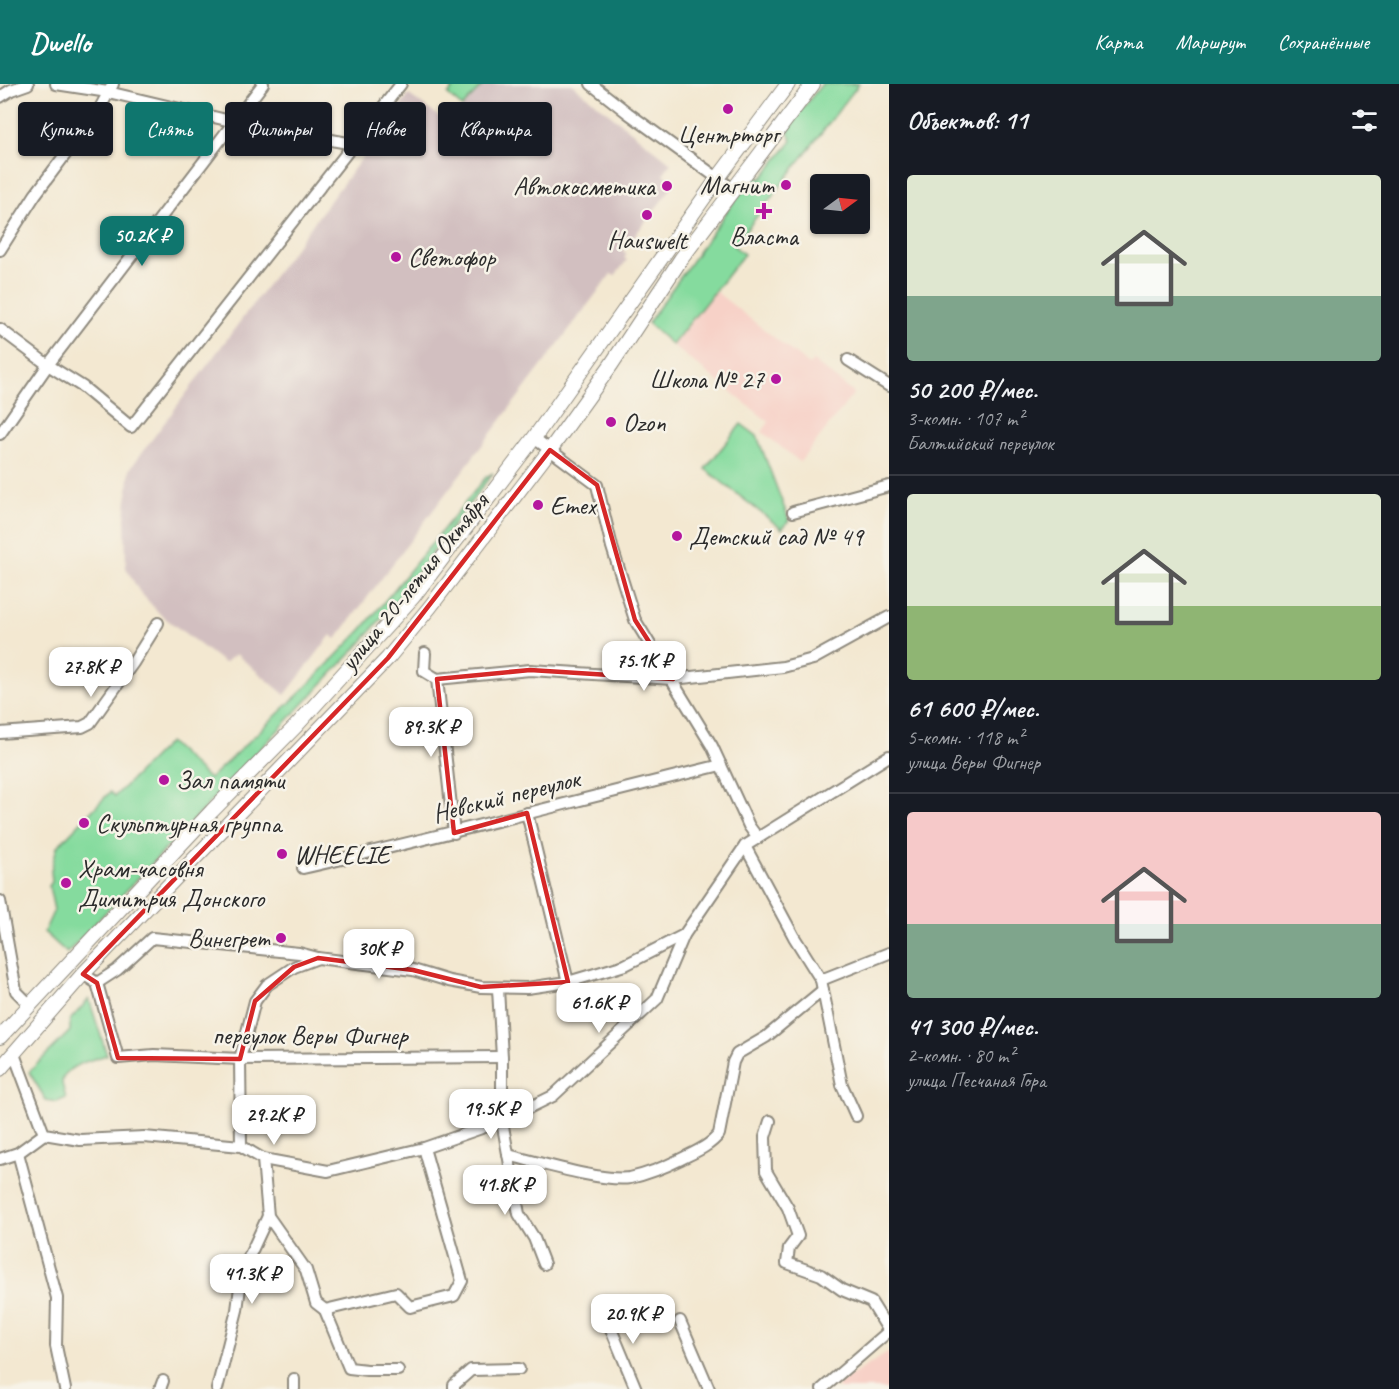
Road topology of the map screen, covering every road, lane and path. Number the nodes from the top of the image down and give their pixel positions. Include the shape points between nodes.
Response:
1 (28, 84) edge
2 (57, 84) edge
3 (263, 84) edge
4 (401, 84) edge
5 (591, 84) edge
6 (788, 84) edge
7 (813, 84) edge
8 (111, 88) edge
9 (0, 96) edge
10 (250, 102) edge
11 (387, 102) edge
12 (225, 119) edge
13 (225, 135) edge
14 (344, 155) edge
15 (718, 178) junction
16 (734, 190) junction
17 (0, 250) edge
18 (0, 329) edge
19 (848, 360) dead end
20 (48, 365) junction
21 (889, 386) edge
22 (0, 434) edge
23 (534, 438) junction
24 (550, 450) junction
25 (889, 486) edge
26 (793, 512) dead end
27 (889, 616) edge
28 (158, 623) dead end
29 (425, 652) dead end
30 (437, 679) junction
31 (673, 679) junction
32 (0, 733) edge
33 (889, 756) edge
34 (721, 765) junction
35 (527, 813) junction
36 (454, 833) junction
37 (757, 837) junction
38 (745, 846) junction
39 (303, 868) dead end
40 (0, 901) edge
41 (3, 934) edge
42 (684, 935) junction
43 (889, 953) edge
44 (318, 958) junction
45 (83, 974) junction
46 (568, 982) junction
47 (97, 983) junction
48 (822, 985) junction
49 (498, 988) junction
50 (29, 1004) junction
51 (0, 1037) edge
52 (14, 1054) junction
53 (502, 1057) junction
54 (240, 1059) junction
55 (0, 1069) edge
56 (856, 1116) dead end
57 (502, 1121) junction
58 (770, 1121) dead end
59 (44, 1134) junction
60 (241, 1146) junction
61 (424, 1148) junction
62 (18, 1153) junction
63 (508, 1155) junction
64 (0, 1159) edge
65 (262, 1159) junction
66 (268, 1216) junction
67 (544, 1264) dead end
68 (325, 1310) junction
69 (604, 1312) dead end
70 (680, 1321) dead end
71 (889, 1331) edge
72 (519, 1369) dead end
73 (398, 1370) dead end
74 (65, 1389) edge
75 (217, 1389) edge
76 (454, 1389) edge
77 (636, 1389) edge
78 (709, 1389) edge
79 (822, 1389) edge

1 - 9 street
2 - 8 street
3 - 10 street
4 - 11 street
5 - 15 street
6 - 15 main road, улица 20-летия Октября
7 - 16 main road, улица 20-летия Октября
8 - 12 street
8 - 17 street
13 - 20 street
14 - 20 street via 131,427 83,387
15 - 16 street
15 - 23 main road, улица 20-летия Октября
16 - 24 main road, улица 20-летия Октября via 681,259
18 - 20 street
19 - 21 street
20 - 22 street
23 - 24 street
23 - 50 main road, улица 20-летия Октября via 413,597 373,643
24 - 31 street via 597,485 634,621
24 - 45 main road, улица 20-летия Октября via 388,658
25 - 26 street
27 - 31 street via 813,659 783,667
28 - 32 street via 90,723 82,727
29 - 30 street via 424,671
30 - 31 street via 530,670
30 - 36 street
31 - 34 street
33 - 37 street
34 - 35 street, Невский переулок
34 - 37 street
35 - 36 street, Невский переулок
35 - 46 street
36 - 39 street, Невский переулок
37 - 38 street
38 - 42 street
38 - 48 street
40 - 41 street
41 - 50 street via 16,991
42 - 46 street via 625,965
42 - 57 street via 657,999 553,1096
43 - 48 street
44 - 47 street via 299,952 152,938
44 - 49 street via 413,970 449,981
44 - 54 street via 294,967 267,985 255,1001
45 - 47 street
45 - 52 main road, улица 20-летия Октября
46 - 49 street
47 - 54 street, переулок Веры Фигнер via 118,1058 154,1055
48 - 56 street via 842,1085
48 - 63 street via 766,1037 737,1054 719,1134 698,1151 659,1170 628,1178 601,1176
49 - 53 street
50 - 51 main road, улица 20-летия Октября
52 - 55 main road, улица 20-летия Октября
52 - 59 street
53 - 54 street, переулок Веры Фигнер
53 - 57 street
54 - 60 street
57 - 61 street
57 - 63 street
58 - 71 street via 765,1137 766,1171 788,1208 798,1236 789,1248 787,1263 821,1275 871,1302
59 - 60 street via 80,1140 144,1137
59 - 62 street
60 - 65 street
61 - 65 street via 328,1172
61 - 68 street via 462,1281 454,1296 410,1307 396,1293
62 - 64 street
62 - 74 street via 57,1298 56,1346
63 - 67 street via 519,1214
65 - 66 street
66 - 68 street via 306,1270 316,1303
66 - 75 street via 242,1272 237,1310
68 - 73 street via 349,1368
69 - 77 street
70 - 78 street
71 - 79 street
72 - 76 street via 471,1370

